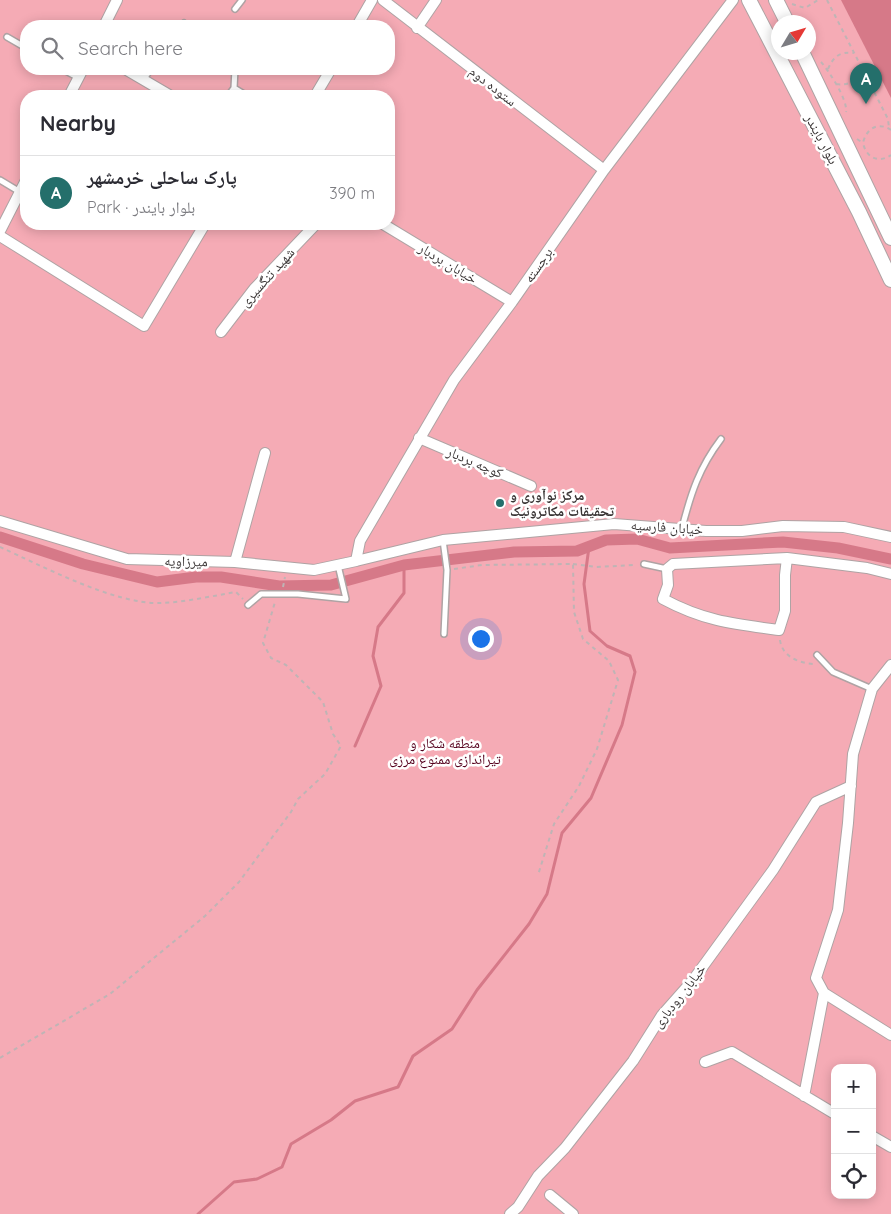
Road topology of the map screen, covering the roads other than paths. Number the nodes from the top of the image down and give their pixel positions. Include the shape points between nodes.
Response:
1 (117, 0) edge
2 (242, 0) edge
3 (372, 0) edge
4 (383, 0) edge
5 (436, 0) edge
6 (733, 0) edge
7 (749, 0) edge
8 (776, 0) edge
9 (235, 10) dead end
10 (784, 15) edge
11 (107, 20) edge
12 (360, 20) edge
13 (417, 28) junction
14 (7, 37) dead end
15 (20, 45) edge
16 (806, 60) edge
17 (80, 75) edge
18 (135, 75) edge
19 (147, 75) edge
20 (235, 75) edge
21 (327, 75) edge
22 (143, 80) junction
23 (234, 88) joint
24 (73, 90) edge
25 (160, 90) edge
26 (237, 90) edge
27 (319, 90) edge
28 (853, 143) junction
29 (831, 156) junction
30 (604, 170) junction
31 (0, 180) edge
32 (20, 192) joint
33 (201, 230) edge
34 (310, 230) edge
35 (393, 230) edge
36 (0, 231) edge
37 (0, 236) edge
38 (891, 238) edge
39 (891, 280) edge
40 (512, 302) junction
41 (221, 332) dead end
42 (419, 438) junction
43 (721, 439) dead end
44 (265, 454) dead end
45 (531, 486) dead end
46 (0, 522) edge
47 (682, 528) junction
48 (891, 537) edge
49 (443, 540) junction
50 (787, 558) junction
51 (356, 561) junction
52 (235, 562) junction
53 (644, 564) road end
54 (667, 568) junction
55 (339, 569) junction
56 (891, 574) edge
57 (248, 605) road end
58 (444, 634) dead end
59 (816, 655) dead end
60 (891, 665) edge
61 (872, 689) junction
62 (851, 786) junction
63 (824, 993) junction
64 (891, 1035) edge
65 (706, 1062) dead end
66 (804, 1096) junction
67 (831, 1112) edge
68 (876, 1138) edge
69 (891, 1146) edge
70 (550, 1195) dead end
71 (510, 1214) edge
72 (573, 1214) edge

1 - 11 street
2 - 9 lane
3 - 12 street
4 - 13 street, ستوده دوم
5 - 13 street
6 - 30 street, برجسته
7 - 29 street, بلوار بایندر
8 - 10 street
13 - 30 street, ستوده دوم
14 - 15 lane
16 - 28 street, بلوار بایندر
17 - 24 street
18 - 22 street
19 - 22 lane
20 - 23 lane
21 - 27 street
22 - 25 street
23 - 26 lane
28 - 29 street
28 - 38 street, بلوار بایندر
29 - 39 street, بلوار بایندر
30 - 40 street, برجسته
31 - 32 lane
32 - 36 street
33 - 37 street via 144,326
34 - 41 street, شهید تنگسیری via 254,289
35 - 40 street, خیابان بردبار
40 - 42 street, برجسته via 454,380
42 - 45 street, کوچه بردبار
42 - 51 street, برجسته via 360,541
43 - 47 lane via 702,468 691,493
44 - 52 street
46 - 52 street, میرزاویه via 128,559
47 - 48 street, خیابان فارسیه via 742,531 783,526 844,527
47 - 49 street, خیابان فارسیه via 614,524
49 - 51 street, خیابان فارسیه
49 - 58 lane via 447,567
50 - 54 street via 673,564
50 - 54 street via 785,611 779,630 720,623 663,599 668,585
50 - 56 street
51 - 55 street, میرزاویه
52 - 55 street, میرزاویه via 314,570
53 - 54 lane
55 - 57 lane via 346,599 280,592 261,594
59 - 61 lane via 833,672
60 - 61 street
61 - 62 street via 853,754
62 - 63 street via 838,910 816,978
62 - 71 street, خیابان رودباری via 816,802 773,870 693,980 662,1015 633,1061
63 - 64 street
63 - 66 street
65 - 66 street via 732,1052
66 - 67 street
68 - 69 street
70 - 72 street

